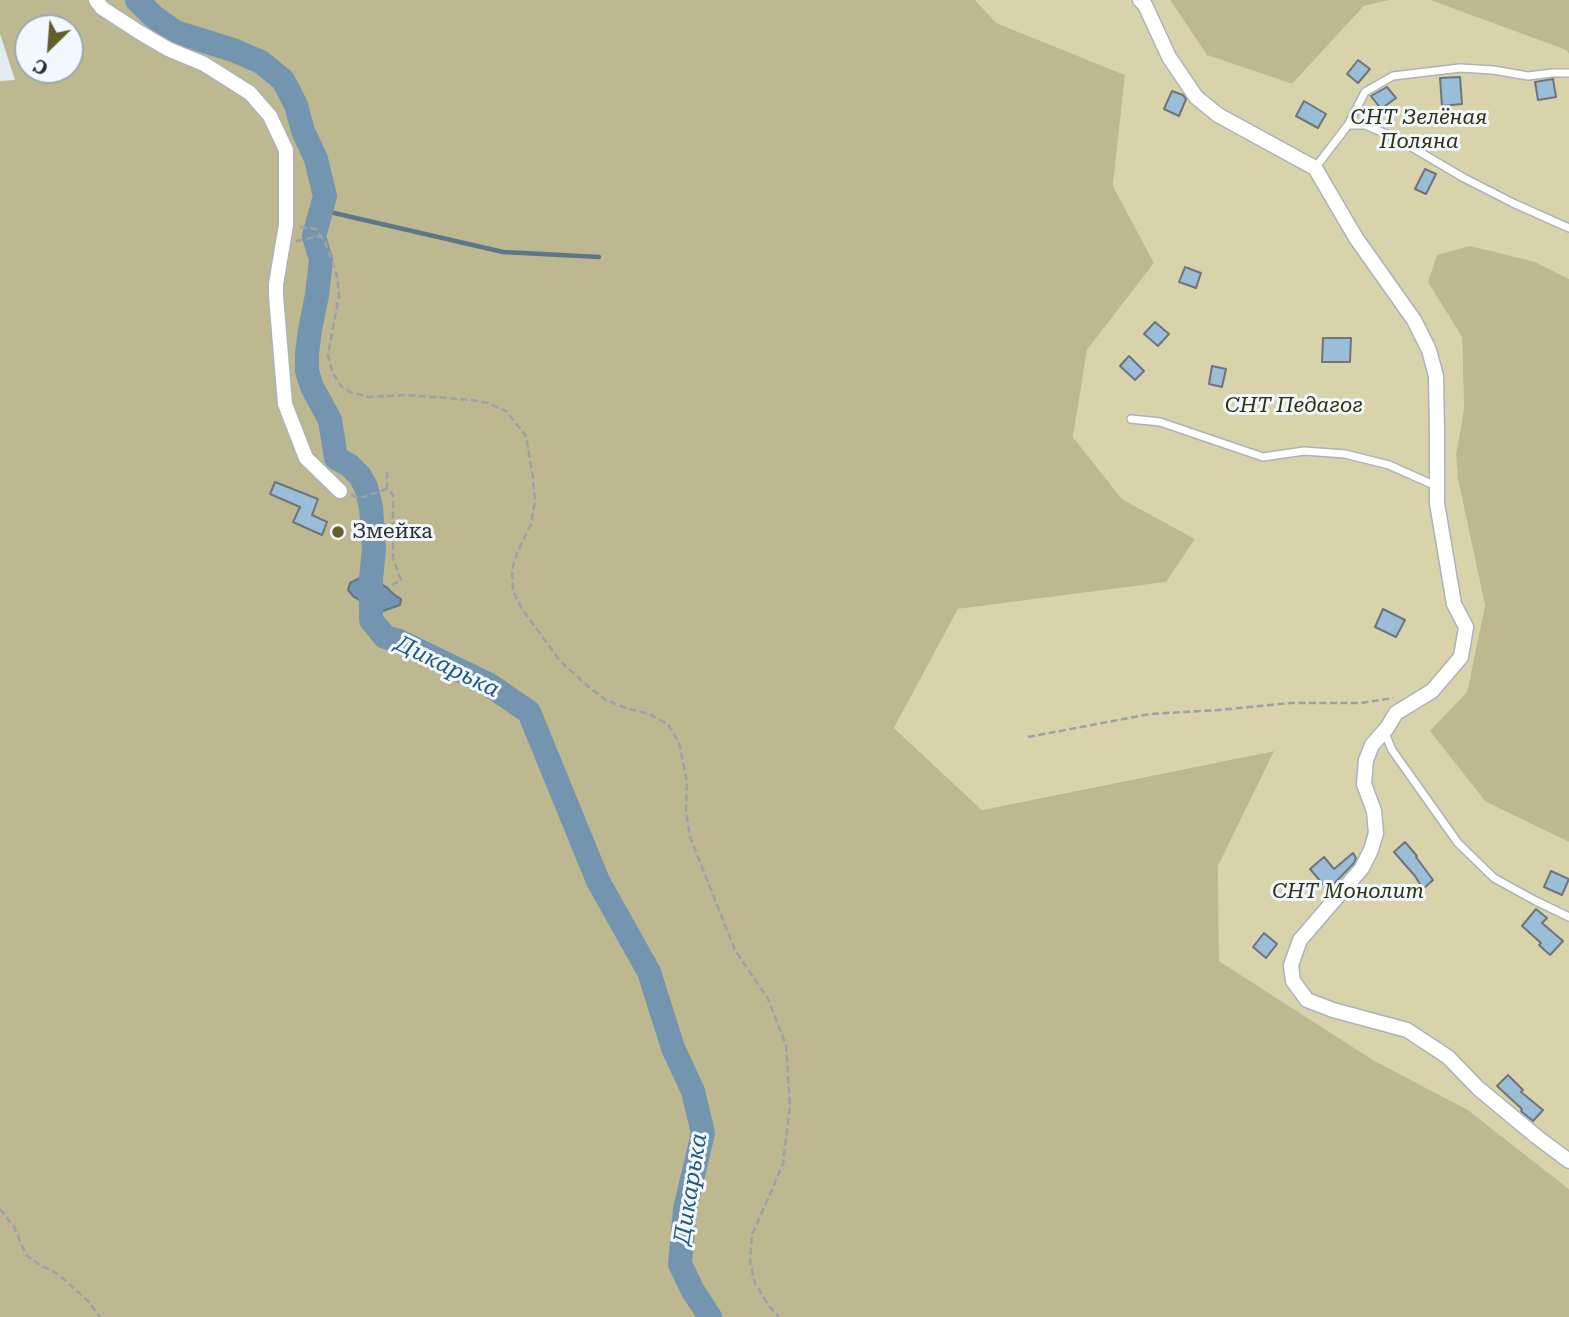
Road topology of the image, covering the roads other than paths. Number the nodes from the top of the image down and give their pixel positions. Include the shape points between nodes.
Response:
1 (96, 0) edge
2 (1140, 0) edge
3 (1569, 73) edge
4 (1348, 125) junction
5 (1315, 168) junction
6 (1569, 228) edge
7 (1131, 419) dead end
8 (1437, 486) junction
9 (340, 491) dead end
10 (1387, 728) junction
11 (1569, 917) edge
12 (1569, 1161) edge

1 - 9 street via 168,50 204,64 250,93 270,116 286,150 286,225 276,284 285,404 306,458
2 - 5 street via 1168,57 1196,97 1218,115
3 - 4 lane via 1528,76 1460,68 1393,76 1366,92
4 - 5 lane
4 - 6 lane via 1365,125 1396,138 1464,178
5 - 8 street via 1429,350 1436,376
7 - 8 lane via 1160,422 1264,457 1304,451 1345,454 1389,464
8 - 10 street via 1454,604 1466,627 1461,657 1432,691 1396,713
10 - 11 lane via 1392,750 1458,843 1494,878
10 - 12 street via 1366,760 1364,784 1376,834 1371,850 1362,868 1300,940 1291,965 1293,981 1307,1000 1406,1030 1448,1057

